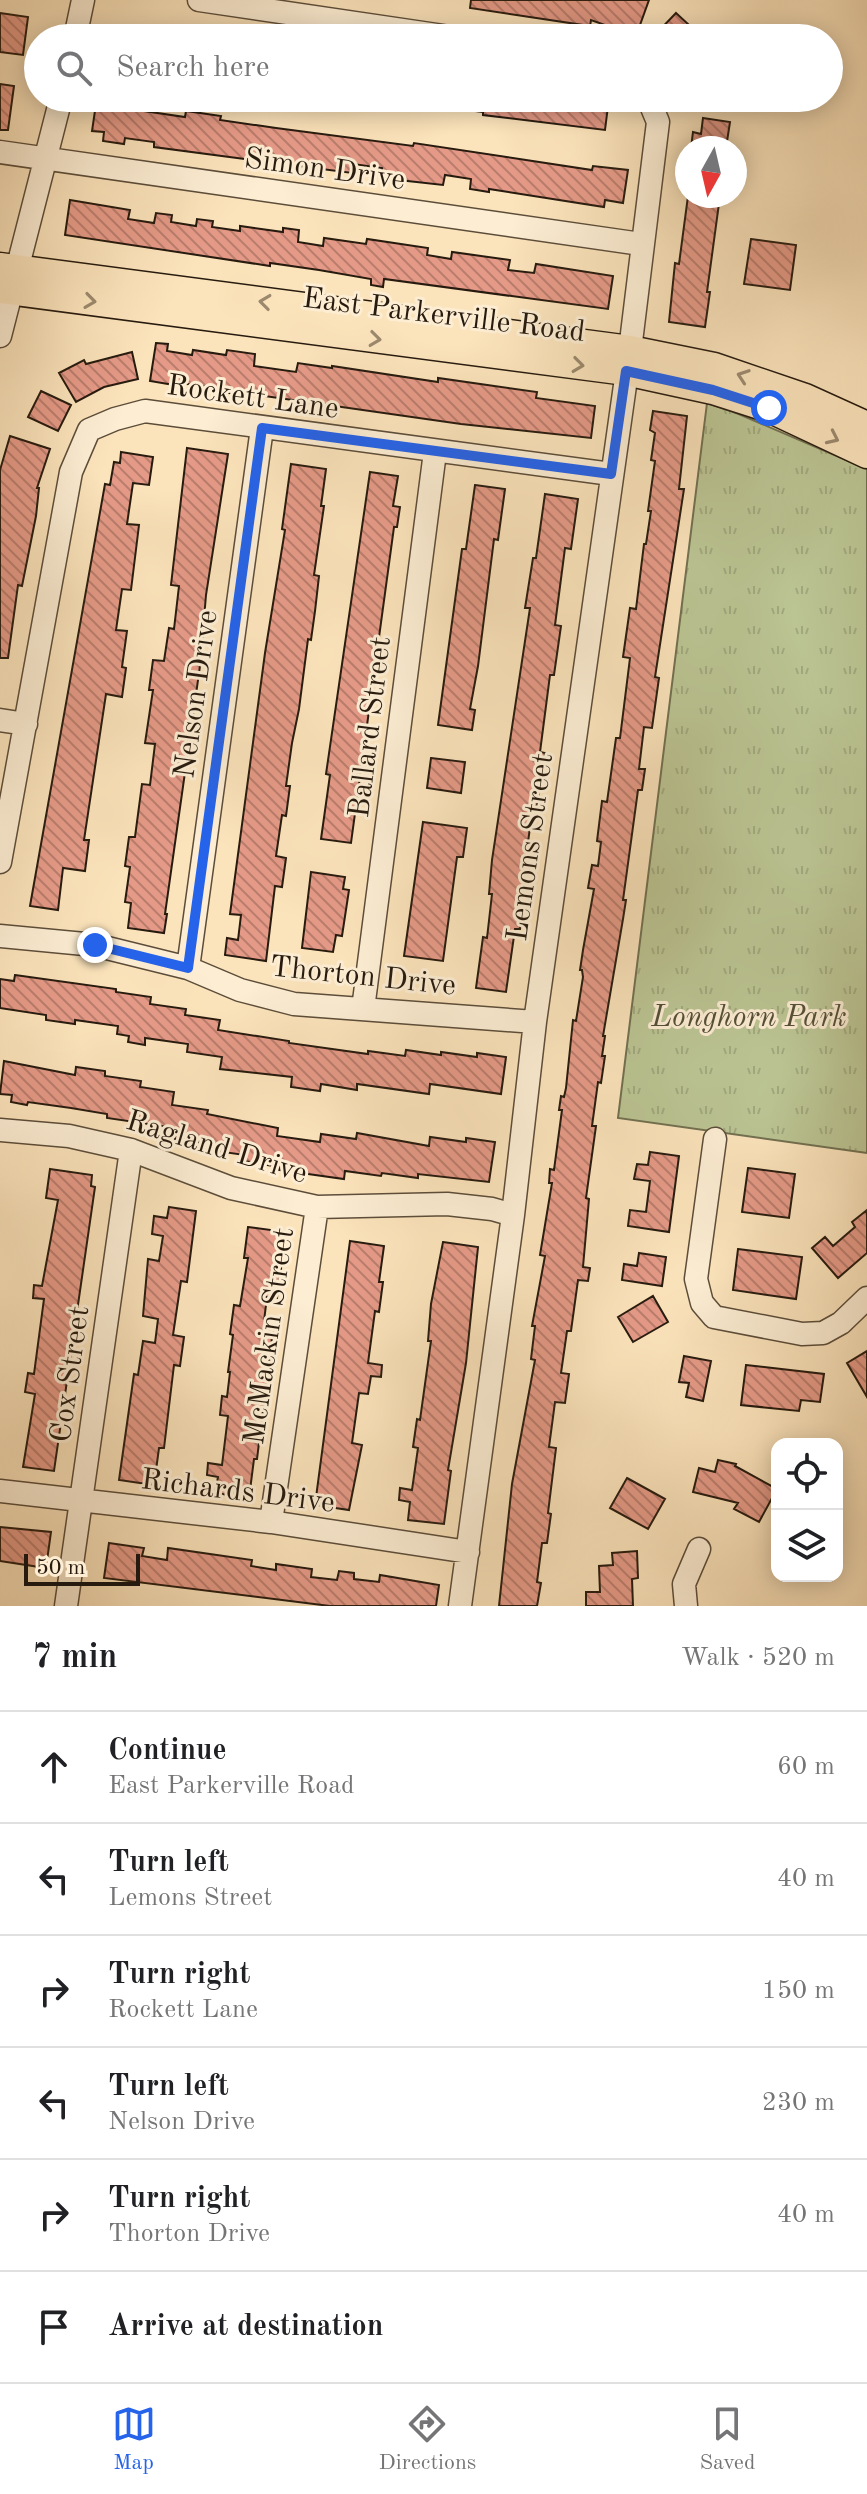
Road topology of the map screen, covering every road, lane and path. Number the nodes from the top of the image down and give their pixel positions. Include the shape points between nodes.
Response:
1 (83, 0) edge
2 (199, 0) edge
3 (78, 24) edge
4 (362, 24) edge
5 (58, 112) edge
6 (654, 112) edge
7 (0, 152) edge
8 (47, 158) junction
9 (641, 244) junction
10 (8, 279) edge
11 (0, 336) edge
12 (628, 361) junction
13 (867, 426) edge
14 (262, 428) junction
15 (435, 452) junction
16 (867, 454) edge
17 (611, 474) junction
18 (0, 720) edge
19 (26, 724) junction
20 (0, 862) edge
21 (0, 936) edge
22 (188, 968) junction
23 (363, 1009) junction
24 (535, 1022) junction
25 (0, 1130) edge
26 (715, 1139) dead end
27 (131, 1150) junction
28 (317, 1207) junction
29 (513, 1215) junction
30 (867, 1298) edge
31 (0, 1491) edge
32 (81, 1502) junction
33 (271, 1522) junction
34 (699, 1549) dead end
35 (468, 1552) junction
36 (66, 1606) edge
37 (460, 1606) edge
38 (686, 1606) edge

1 - 3 street
2 - 4 street
5 - 8 street
6 - 9 street, Lemons Street via 658,122
7 - 8 street, Simon Drive
8 - 9 street, Simon Drive
8 - 10 street
9 - 12 street, Lemons Street
10 - 11 street
10 - 12 main road, East Parkerville Road
13 -> 12 main road, East Parkerville Road via 714,367
12 -> 16 main road, East Parkerville Road via 769,408
12 - 17 street, Lemons Street
14 - 15 street, Rockett Lane
14 - 19 street, Rockett Lane via 145,411 89,430 71,472
14 - 22 street, Nelson Drive
15 - 17 street, Rockett Lane
15 - 23 street, Ballard Street
17 - 24 street, Lemons Street
18 - 19 street
19 - 20 street, Rockett Lane
21 - 22 street, Thorton Drive via 95,945
22 - 23 street, Thorton Drive via 240,990 294,1004
23 - 24 street, Thorton Drive
24 - 29 street, Lemons Street
25 - 27 street, Ragland Drive via 69,1136
26 - 30 street via 696,1279 702,1303 714,1317 802,1334 823,1333
27 - 28 street, Ragland Drive via 231,1188
27 - 32 street, Cox Street
28 - 29 street, Ragland Drive via 447,1204
28 - 33 street, McMackin Street
29 - 35 street, Lemons Street
31 - 32 street, Richards Drive
32 - 33 street, Richards Drive
32 - 36 street, Cox Street
33 - 35 street, Richards Drive
34 - 38 street via 684,1584
35 - 37 street, Lemons Street

